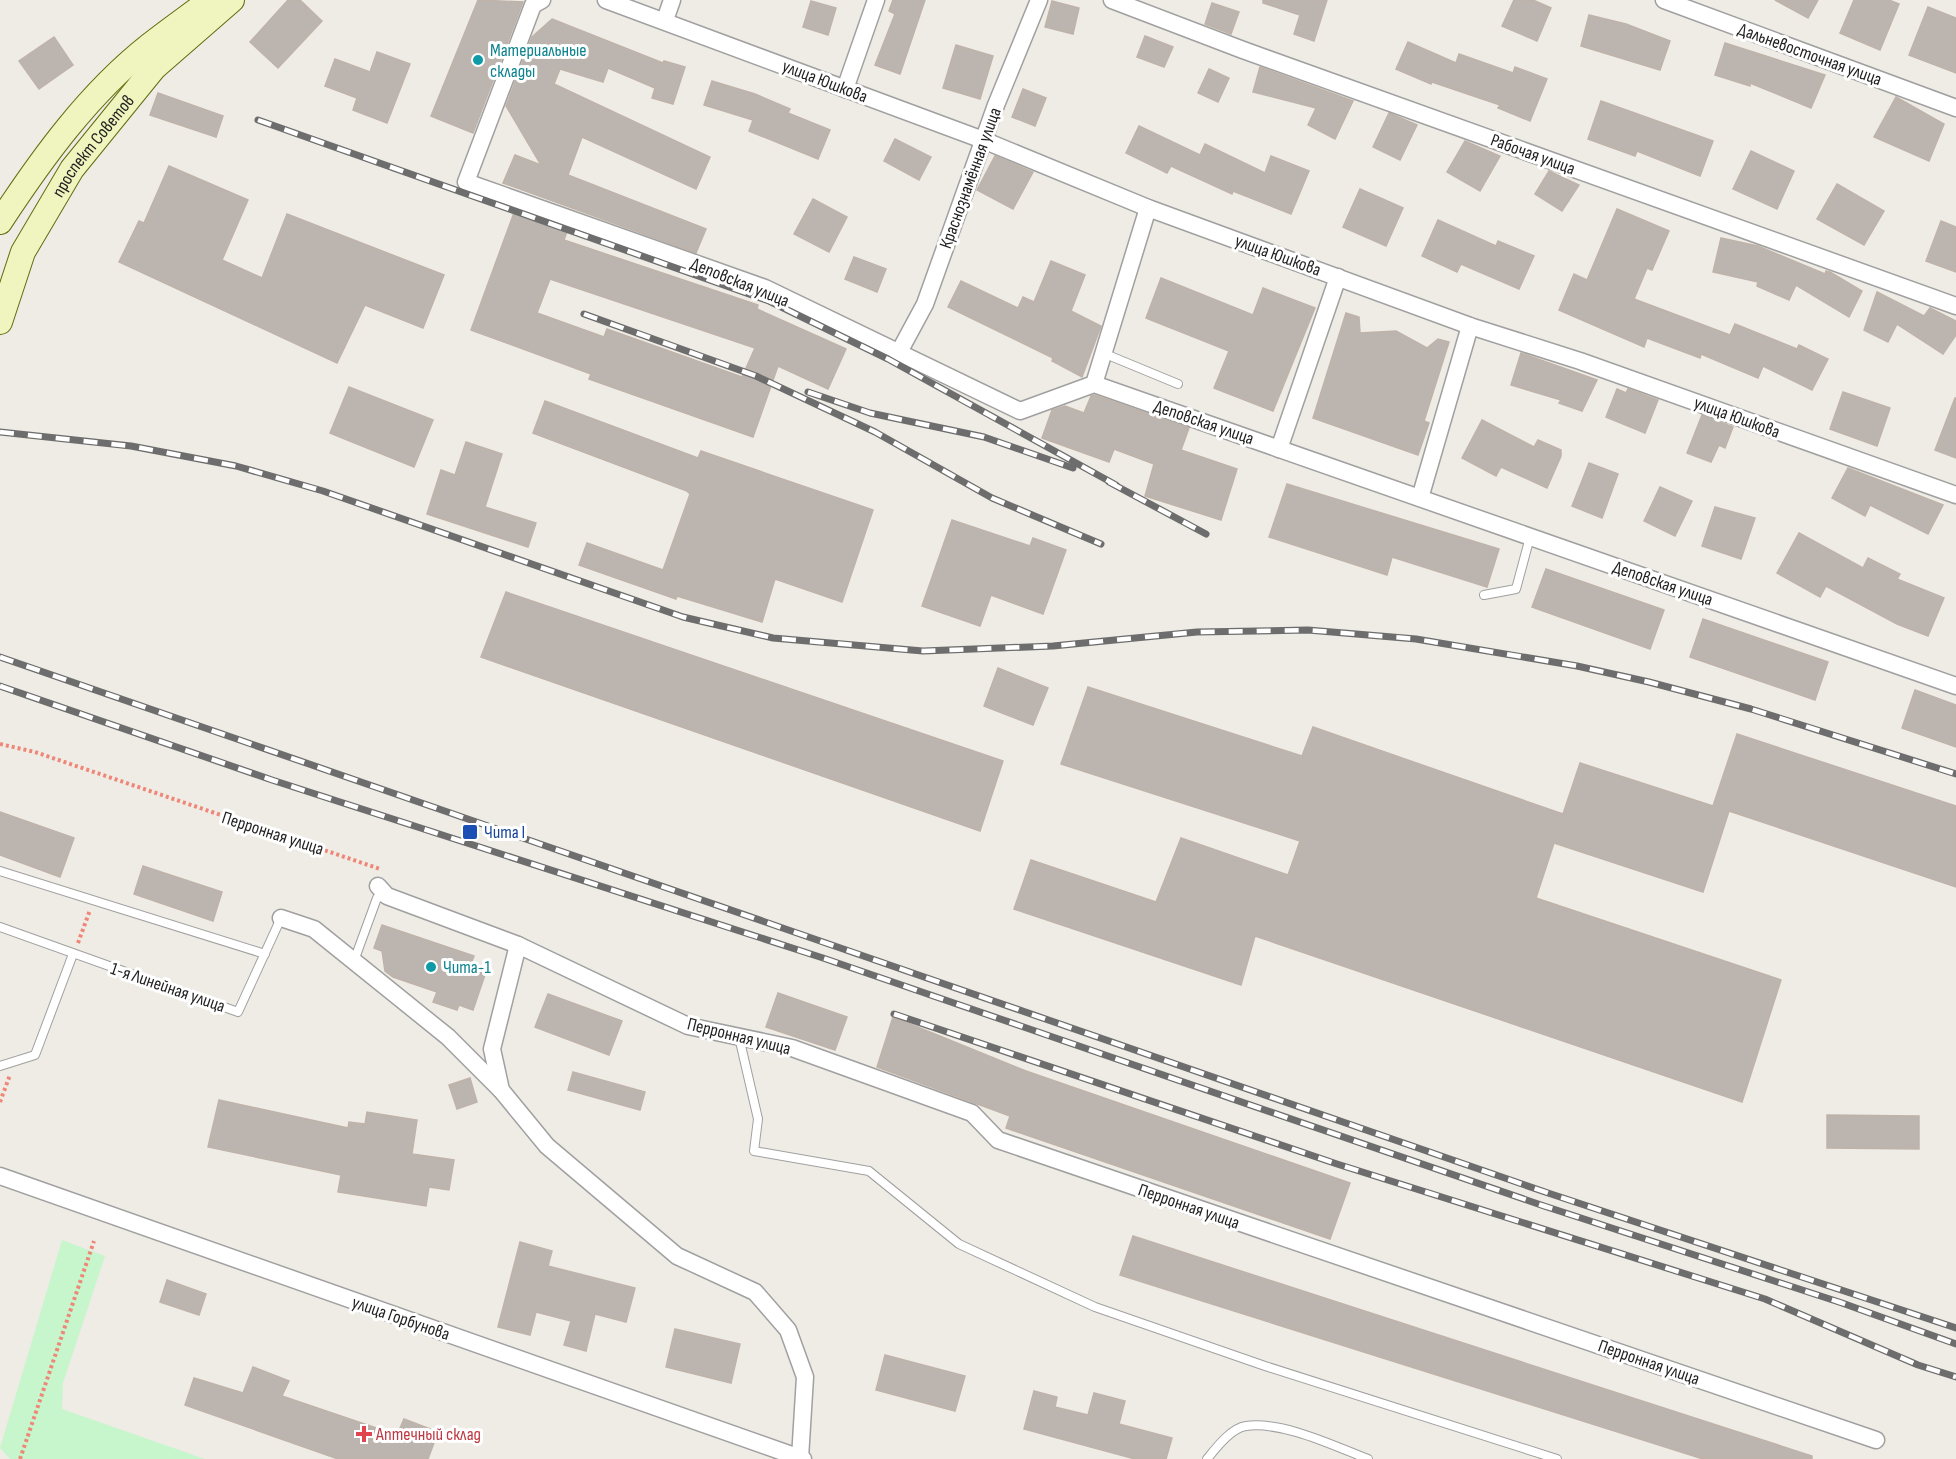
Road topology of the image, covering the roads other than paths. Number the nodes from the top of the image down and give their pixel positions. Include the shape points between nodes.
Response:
1 (210, 0) edge
2 (232, 0) edge
3 (542, 0) edge
4 (606, 0) edge
5 (672, 0) edge
6 (876, 0) edge
7 (1039, 0) edge
8 (1112, 0) edge
9 (1664, 0) edge
10 (665, 20) junction
11 (845, 89) junction
12 (1956, 108) edge
13 (983, 140) junction
14 (1148, 208) junction
15 (0, 222) edge
16 (1338, 277) junction
17 (1956, 306) edge
18 (0, 322) edge
19 (1470, 327) junction
20 (1103, 353) junction
21 (898, 354) junction
22 (1094, 384) junction
23 (1178, 384) dead end
24 (1280, 449) junction
25 (1956, 495) edge
26 (1420, 498) junction
27 (1530, 537) junction
28 (1484, 595) dead end
29 (1956, 686) edge
30 (0, 871) edge
31 (383, 891) joint
32 (282, 918) joint
33 (0, 927) edge
34 (518, 945) junction
35 (74, 951) junction
36 (265, 954) junction
37 (354, 961) junction
38 (739, 1036) junction
39 (0, 1066) edge
40 (501, 1090) junction
41 (0, 1176) edge
42 (1876, 1440) dead end
43 (802, 1458) edge
44 (1207, 1459) edge
45 (1368, 1459) edge
46 (1557, 1459) edge

1 - 15 main road, проспект Советов via 148,46 93,99 39,162
2 - 18 main road, проспект Советов via 154,68 72,169 23,252
3 - 21 street, Деповская улица via 533,5 466,182 765,288
4 - 10 street, улица Юшкова
5 - 10 street
6 - 11 street
7 - 13 street, Краснознамённая улица
8 - 17 street, Рабочая улица
9 - 12 street, Дальневосточная улица
10 - 11 street, улица Юшкова
11 - 13 street, улица Юшкова
13 - 14 street, улица Юшкова
13 - 21 street, Краснознамённая улица via 925,304
14 - 16 street, улица Юшкова
14 - 20 street
16 - 19 street, улица Юшкова
16 - 24 street
19 - 25 street, улица Юшкова via 1580,361
19 - 26 street
20 - 22 street
20 - 23 lane
21 - 22 street, Деповская улица via 1020,411
22 - 24 street, Деповская улица
24 - 26 street, Деповская улица
26 - 27 street, Деповская улица
27 - 28 lane via 1516,589
27 - 29 street, Деповская улица
30 - 36 lane
31 - 34 street, Перронная улица
31 - 37 lane
32 - 36 lane, 1-я Линейная улица
32 - 37 street via 314,929
33 - 35 lane, 1-я Линейная улица
34 - 38 street, Перронная улица via 688,1026
34 - 40 street via 492,1049
35 - 36 lane, 1-я Линейная улица via 238,1012
35 - 39 lane via 34,1054
37 - 40 street via 448,1036
38 - 42 street, Перронная улица via 792,1048 972,1113 998,1140
38 - 46 lane via 758,1119 754,1151 869,1171 959,1244 1095,1307
40 - 43 street via 547,1146 677,1256 755,1292 788,1330 806,1377
41 - 43 street, улица Горбунова
44 - 45 lane via 1220,1443 1244,1426 1291,1430

